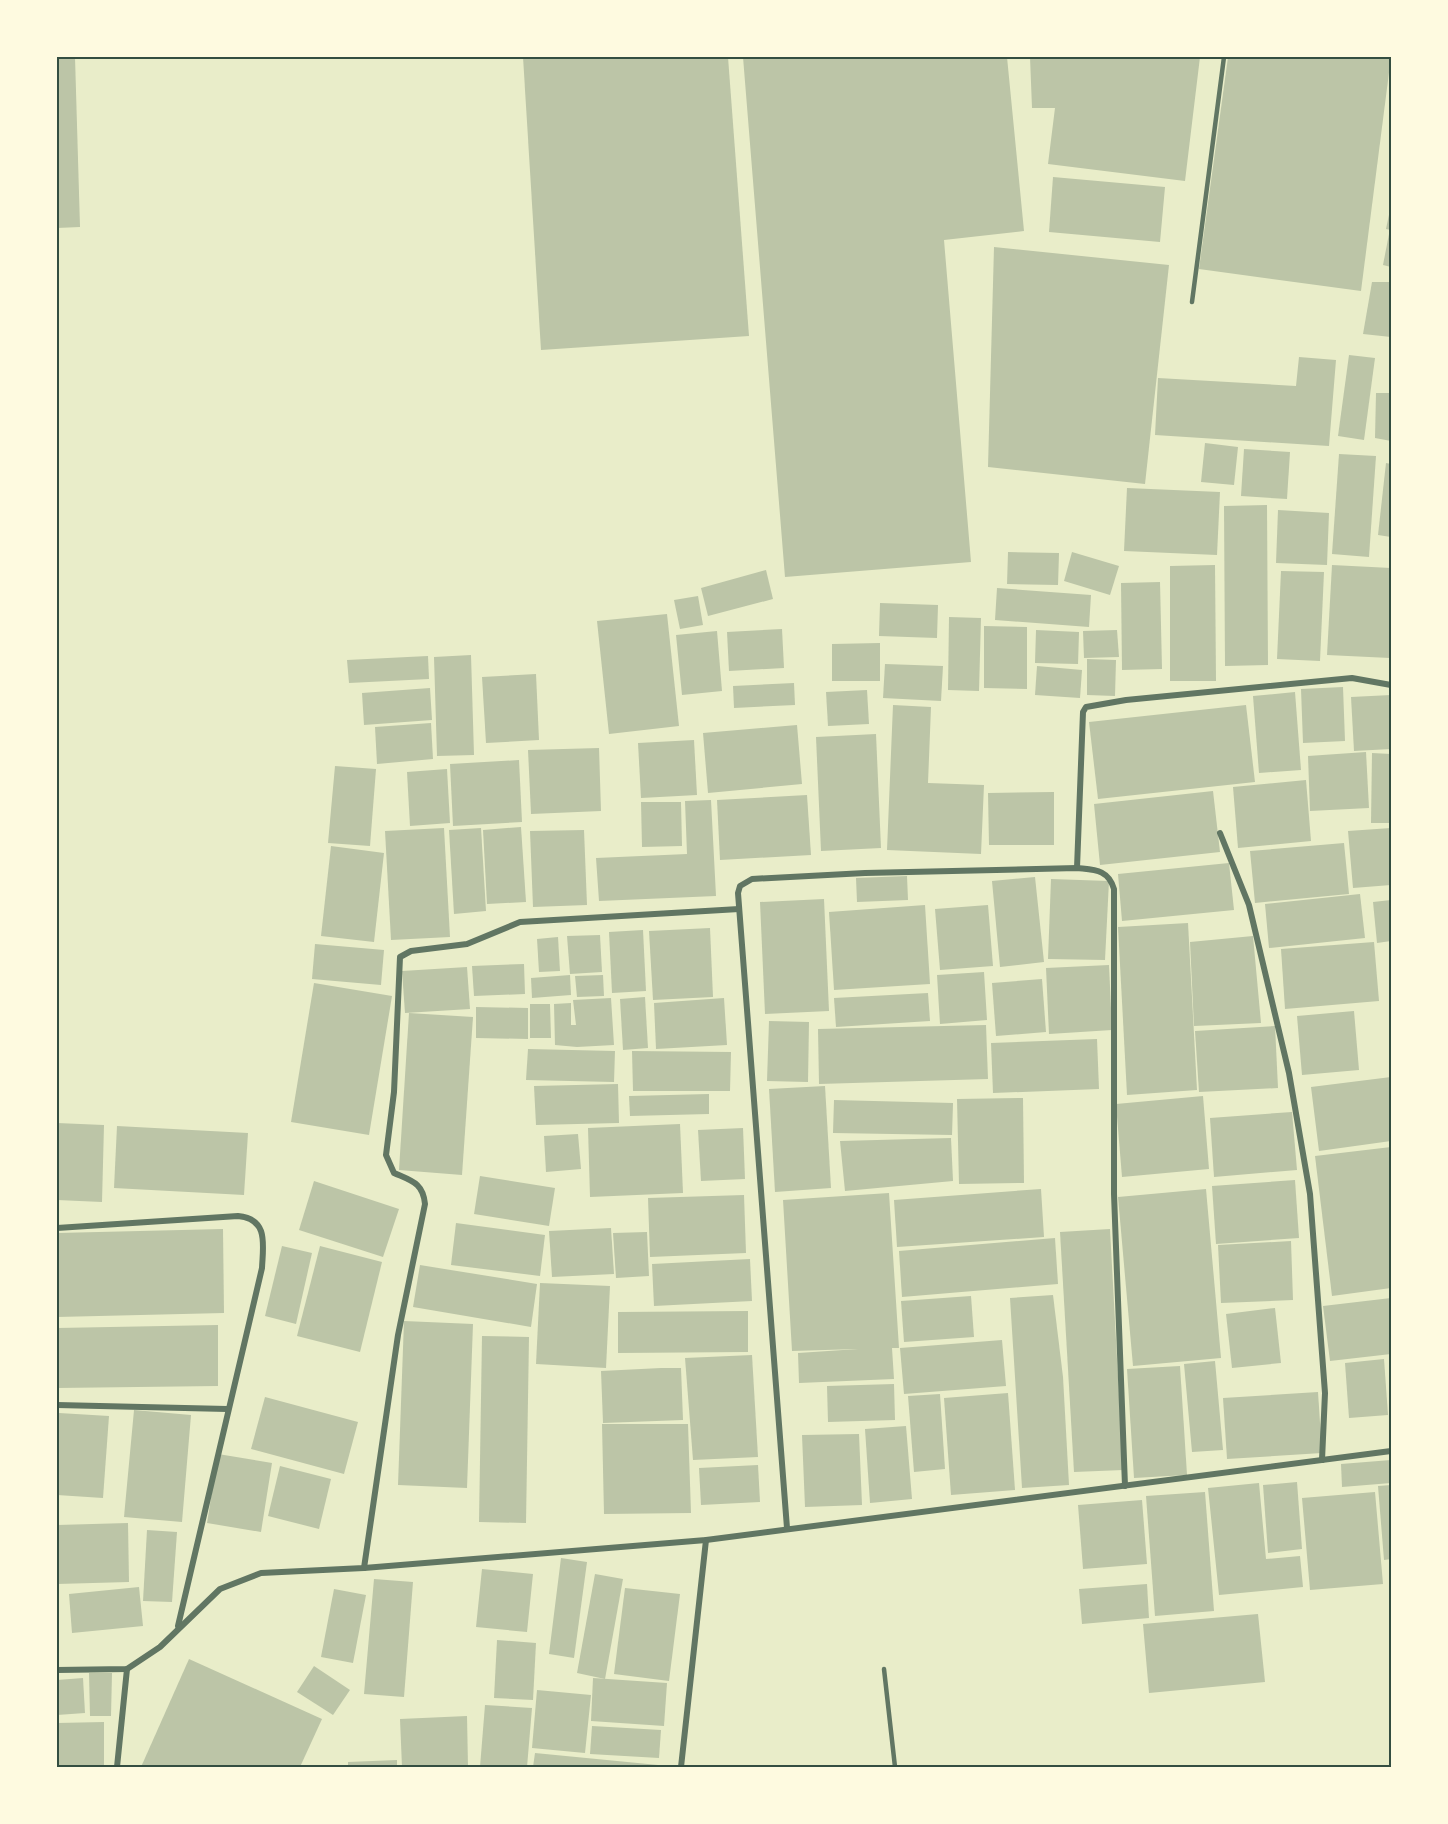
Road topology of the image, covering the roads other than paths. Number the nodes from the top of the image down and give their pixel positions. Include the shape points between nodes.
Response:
1 (1224, 57) edge
2 (1192, 302) dead end
3 (1391, 685) edge
4 (1220, 833) dead end
5 (1077, 868) junction
6 (739, 909) junction
7 (57, 1228) edge
8 (57, 1405) edge
9 (227, 1409) junction
10 (1391, 1451) edge
11 (1322, 1460) junction
12 (1125, 1486) junction
13 (787, 1528) junction
14 (706, 1540) junction
15 (364, 1568) junction
16 (178, 1627) junction
17 (127, 1669) junction
18 (884, 1669) dead end
19 (57, 1670) edge
20 (117, 1767) edge
21 (681, 1767) edge
22 (895, 1767) edge

1 - 2 lane
3 - 5 street via 1352,678 1086,707
4 - 11 street via 1249,905 1289,1073 1310,1194 1325,1393
5 - 6 street via 752,879 740,886
5 - 12 street via 1107,874 1114,889 1114,1194
6 - 13 street
6 - 15 street via 520,922 467,944 411,951 400,957 394,1092 386,1155 394,1173 418,1184 424,1192 425,1204 398,1335
7 - 9 street via 238,1216 259,1223 264,1242 261,1268
8 - 9 street
9 - 16 street
10 - 11 street
11 - 12 street
12 - 13 street
13 - 14 street
14 - 15 street
14 - 21 street
15 - 16 street via 261,1573 220,1589
16 - 17 street via 160,1647
17 - 19 street
17 - 20 street
18 - 22 lane

